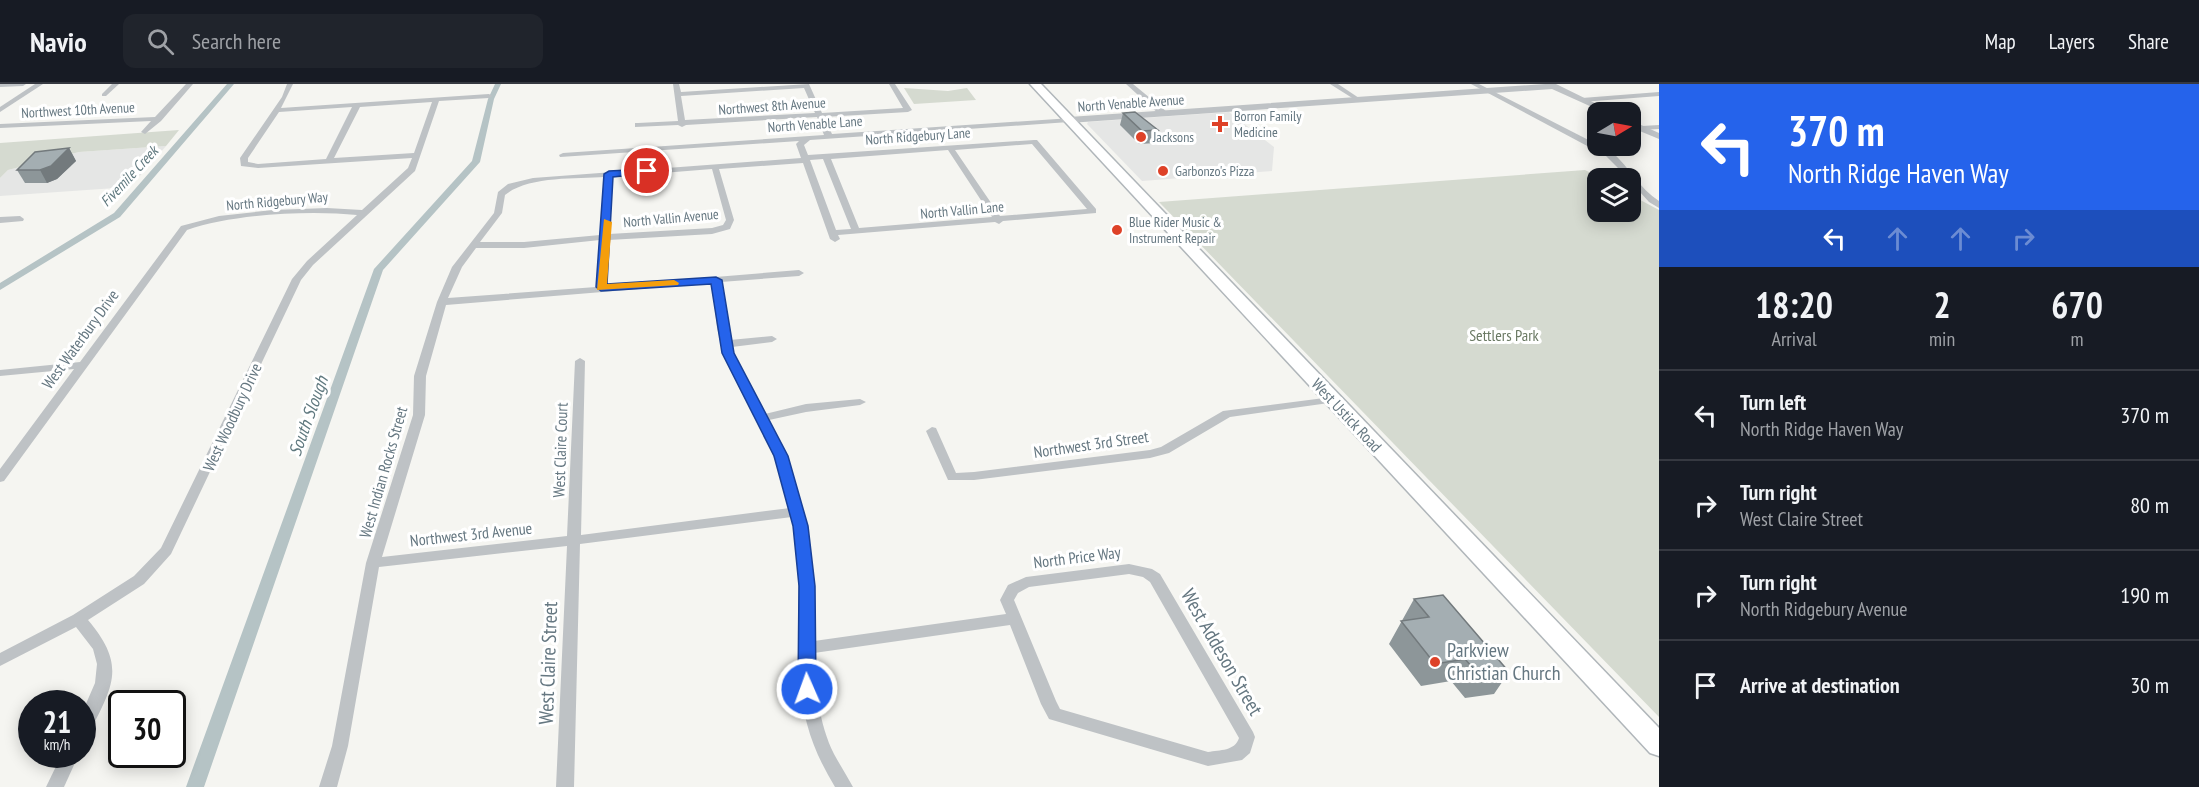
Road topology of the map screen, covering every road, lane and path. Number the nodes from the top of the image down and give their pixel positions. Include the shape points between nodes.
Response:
1 (23, 84) edge
2 (40, 84) edge
3 (116, 84) edge
4 (190, 84) edge
5 (290, 84) edge
6 (676, 84) edge
7 (892, 84) edge
8 (1035, 84) edge
9 (1129, 84) edge
10 (1333, 84) edge
11 (1341, 84) edge
12 (1473, 84) edge
13 (0, 85) edge
14 (806, 85) edge
15 (1551, 85) edge
16 (1488, 91) junction
17 (677, 94) junction
18 (1659, 94) edge
19 (104, 95) dead end
20 (489, 96) dead end
21 (436, 100) junction
22 (1362, 100) junction
23 (1582, 100) junction
24 (1587, 102) edge
25 (357, 105) junction
26 (0, 110) edge
27 (276, 110) junction
28 (1164, 114) junction
29 (820, 116) junction
30 (158, 118) junction
31 (1069, 120) junction
32 (1001, 124) junction
33 (638, 125) dead end
34 (682, 125) junction
35 (0, 126) edge
36 (1659, 127) edge
37 (1642, 128) joint
38 (145, 132) dead end
39 (1659, 136) edge
40 (829, 137) junction
41 (807, 139) junction
42 (1016, 143) junction
43 (950, 148) junction
44 (563, 154) dead end
45 (417, 155) junction
46 (826, 157) junction
47 (806, 159) junction
48 (328, 162) junction
49 (715, 166) junction
50 (609, 174) junction
51 (511, 186) joint
52 (1659, 205) edge
53 (1093, 212) joint
54 (365, 213) junction
55 (20, 219) dead end
56 (0, 220) edge
57 (999, 221) junction
58 (192, 224) joint
59 (856, 231) junction
60 (606, 237) junction
61 (474, 245) junction
62 (799, 273) dead end
63 (716, 280) junction
64 (601, 287) junction
65 (442, 302) junction
66 (772, 339) dead end
67 (726, 344) junction
68 (580, 361) dead end
69 (82, 365) junction
70 (0, 373) edge
71 (1332, 400) junction
72 (860, 402) dead end
73 (762, 418) junction
74 (932, 431) dead end
75 (0, 478) edge
76 (797, 512) junction
77 (573, 540) junction
78 (374, 563) junction
79 (1148, 573) joint
80 (78, 619) junction
81 (1014, 619) junction
82 (806, 648) junction
83 (0, 660) edge
84 (96, 699) edge
85 (1659, 745) edge
86 (65, 768) edge
87 (56, 787) edge
88 (328, 787) edge
89 (565, 787) edge
90 (844, 787) edge

1 - 13 street
2 - 26 street
3 - 19 street
4 - 30 street
5 - 27 street
6 - 17 street
7 - 29 street, Northwest 8th Avenue via 908,110
8 - 31 main road, West Ustick Road
9 - 28 street
10 - 22 street
11 - 22 street
12 - 16 street
14 - 17 street
14 - 29 street
15 - 16 street, North Venable Avenue
15 - 23 street
16 - 22 street, North Venable Avenue
16 - 52 street via 1610,154 1623,164 1645,195
17 - 34 street
18 - 23 street
20 - 21 street
21 - 25 street
21 - 45 street, West Woodbury Drive
22 - 28 street, North Venable Avenue
23 - 24 street
25 - 27 street
25 - 48 street
27 - 48 street via 242,162 248,166
28 - 31 street, North Venable Avenue
29 - 34 street, Northwest 8th Avenue
29 - 40 street
30 - 35 street, Northwest 10th Avenue
30 - 38 street
31 - 32 street, North Venable Lane
31 - 71 main road, West Ustick Road
32 - 40 street, North Venable Lane
32 - 42 street
33 - 34 street, Northwest 8th Avenue
36 - 37 street
37 - 39 street
40 - 41 street, North Venable Lane
41 - 44 street, North Venable Lane
41 - 47 street via 800,144
42 - 43 street, North Ridgebury Lane
42 - 53 street, North Ridgebury Lane via 1034,142
43 - 46 street, North Ridgebury Lane
43 - 57 street
45 - 48 street
45 - 54 street, West Woodbury Drive via 412,169
46 - 47 street, North Ridgebury Lane
46 - 59 street
47 - 49 street, North Ridgebury Lane
47 - 59 street, North Vallin Lane via 834,236
49 - 50 street, North Ridgebury Lane
49 - 60 street, North Vallin Avenue via 730,220 727,227
50 - 51 street, North Ridgebury Lane via 533,180
50 - 60 street
51 - 61 street, West Indian Rocks Street via 501,194 495,218
53 - 57 street, North Vallin Lane
54 - 58 street, North Ridgebury Way via 340,209
54 - 80 street, West Woodbury Drive via 297,279 166,551 126,590
55 - 56 street
57 - 59 street, North Vallin Lane
58 - 69 street, West Waterbury Drive via 179,232
60 - 61 street, North Vallin Avenue via 524,245
60 - 64 street
61 - 65 street, West Indian Rocks Street via 457,267
62 - 63 street
63 - 64 street
63 - 67 street
64 - 65 street
65 - 78 street, West Indian Rocks Street via 420,376 419,415
66 - 67 street
67 - 73 street
68 - 77 street, West Claire Court
69 - 70 street
69 - 75 street, West Waterbury Drive
71 - 74 street, Northwest 3rd Street via 1227,414 1165,450 1150,454 952,477
71 - 85 main road, West Ustick Road
72 - 73 street
73 - 76 street via 784,464
76 - 77 street
76 - 82 street via 807,586
77 - 78 street, Northwest 3rd Avenue
77 - 89 street, West Claire Street
78 - 88 street, West Indian Rocks Street via 340,746
79 - 81 street, North Price Way via 1129,569 1026,582 1012,589 1007,600
79 - 81 street, West Addeson Street via 1155,578 1247,737 1244,748 1236,755 1208,759 1055,714
80 - 83 street, West Woodbury Drive
80 - 84 street via 100,648 105,668
81 - 82 street
82 - 90 street via 805,675 813,720
86 - 87 street

